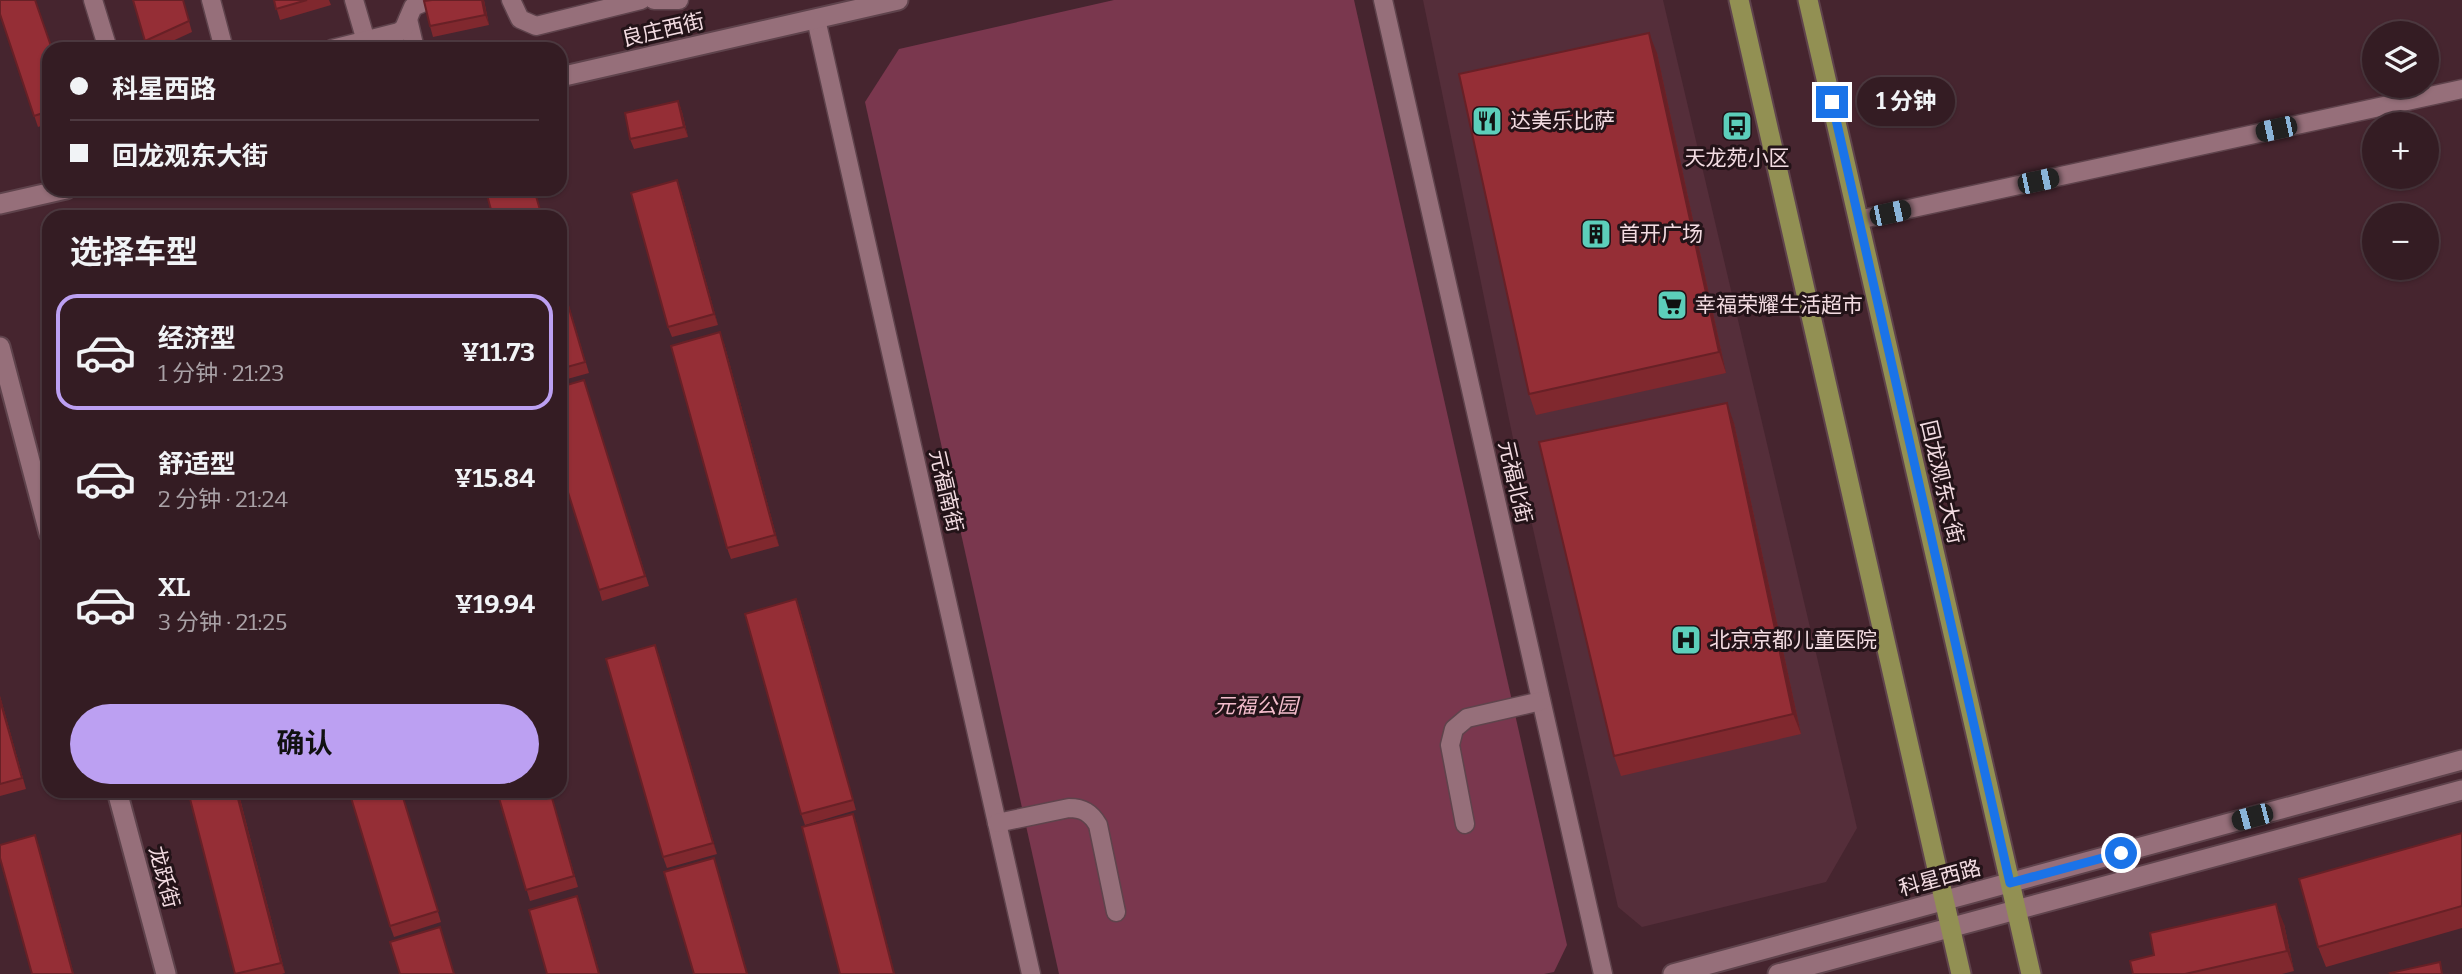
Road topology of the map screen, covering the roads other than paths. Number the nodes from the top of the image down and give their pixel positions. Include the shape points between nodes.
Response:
1 (93, 0) edge
2 (211, 0) edge
3 (354, 0) edge
4 (429, 0) edge
5 (511, 0) edge
6 (641, 0) edge
7 (654, 0) edge
8 (679, 0) edge
9 (898, 0) edge
10 (1383, 0) edge
11 (1739, 0) edge
12 (1808, 0) edge
13 (618, 3) edge
14 (816, 19) junction
15 (402, 34) edge
16 (366, 41) junction
17 (106, 42) edge
18 (222, 42) edge
19 (362, 42) edge
20 (567, 75) edge
21 (2462, 89) edge
22 (42, 194) edge
23 (0, 204) edge
24 (1858, 220) junction
25 (0, 347) edge
26 (42, 506) edge
27 (1541, 702) junction
28 (2462, 760) edge
29 (2462, 790) edge
30 (119, 798) edge
31 (997, 823) junction
32 (1465, 824) dead end
33 (2010, 883) junction
34 (1944, 901) junction
35 (2016, 910) junction
36 (1116, 912) dead end
37 (1950, 928) junction
38 (166, 974) edge
39 (1031, 974) edge
40 (1602, 974) edge
41 (1673, 974) edge
42 (1778, 974) edge
43 (1961, 974) edge
44 (2031, 974) edge

1 - 17 street
2 - 18 street
3 - 16 street
4 - 15 street via 415,5
5 - 13 street via 520,19 536,26
6 - 13 street
7 - 8 street
9 - 14 street, 良庄西街
10 - 27 street, 元福北街
11 - 34 main road
12 - 24 main road, 回龙观东大街
14 - 20 street, 良庄西街
14 - 31 street, 元福南街
15 - 16 street
16 - 19 street
21 - 24 street
22 - 23 street
24 - 33 main road, 回龙观东大街
25 - 26 street
27 - 32 street via 1467,718 1454,729 1450,745
27 - 40 street, 元福北街
28 - 33 street, 科星西路
29 - 35 street
30 - 38 street, 龙跃街
31 - 36 street via 1069,808 1092,815
31 - 39 street, 元福南街
33 - 34 street, 科星西路
33 - 35 main road, 回龙观东大街
34 - 37 main road
34 - 41 street, 科星西路
35 - 37 street
35 - 44 main road, 回龙观东大街
37 - 42 street
37 - 43 main road

